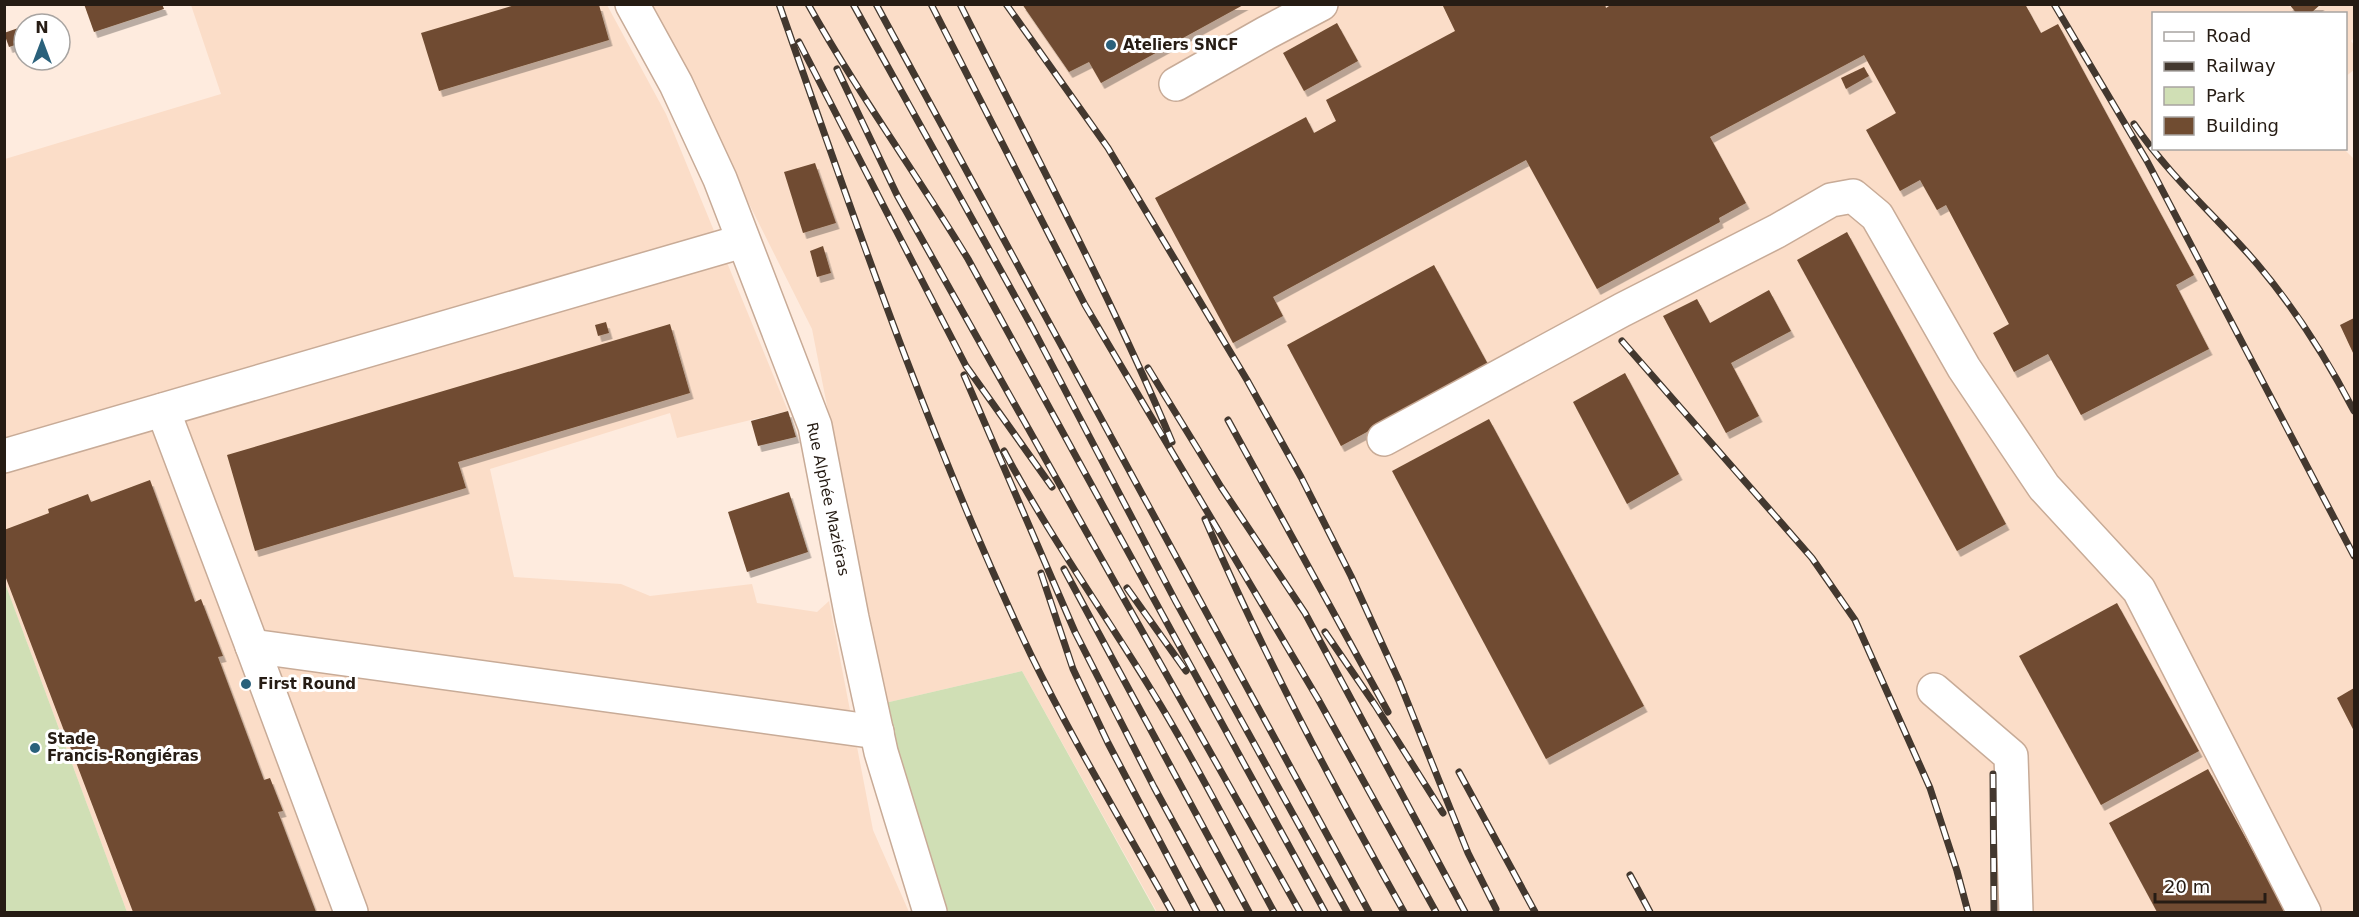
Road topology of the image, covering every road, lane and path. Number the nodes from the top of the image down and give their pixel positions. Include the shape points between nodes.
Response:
1 (632, 4) edge
2 (1321, 4) edge
3 (1176, 84) dead end
4 (743, 241) junction
5 (164, 410) junction
6 (1384, 439) dead end
7 (4, 456) edge
8 (252, 646) junction
9 (1934, 690) dead end
10 (877, 732) junction
11 (351, 912) edge
12 (930, 912) edge
13 (2016, 912) edge
14 (2304, 912) edge

1 - 4 street, Rue Alphée Maziéras via 676,84 720,179
2 - 3 street
4 - 5 street
4 - 10 street, Rue Alphée Maziéras via 815,426
5 - 7 street
5 - 8 street
6 - 14 street via 1831,200 1853,196 1877,216 1964,368 2044,487 2139,590
8 - 10 street
8 - 11 street
9 - 13 street via 2011,756
10 - 12 street, Rue Alphée Maziéras

